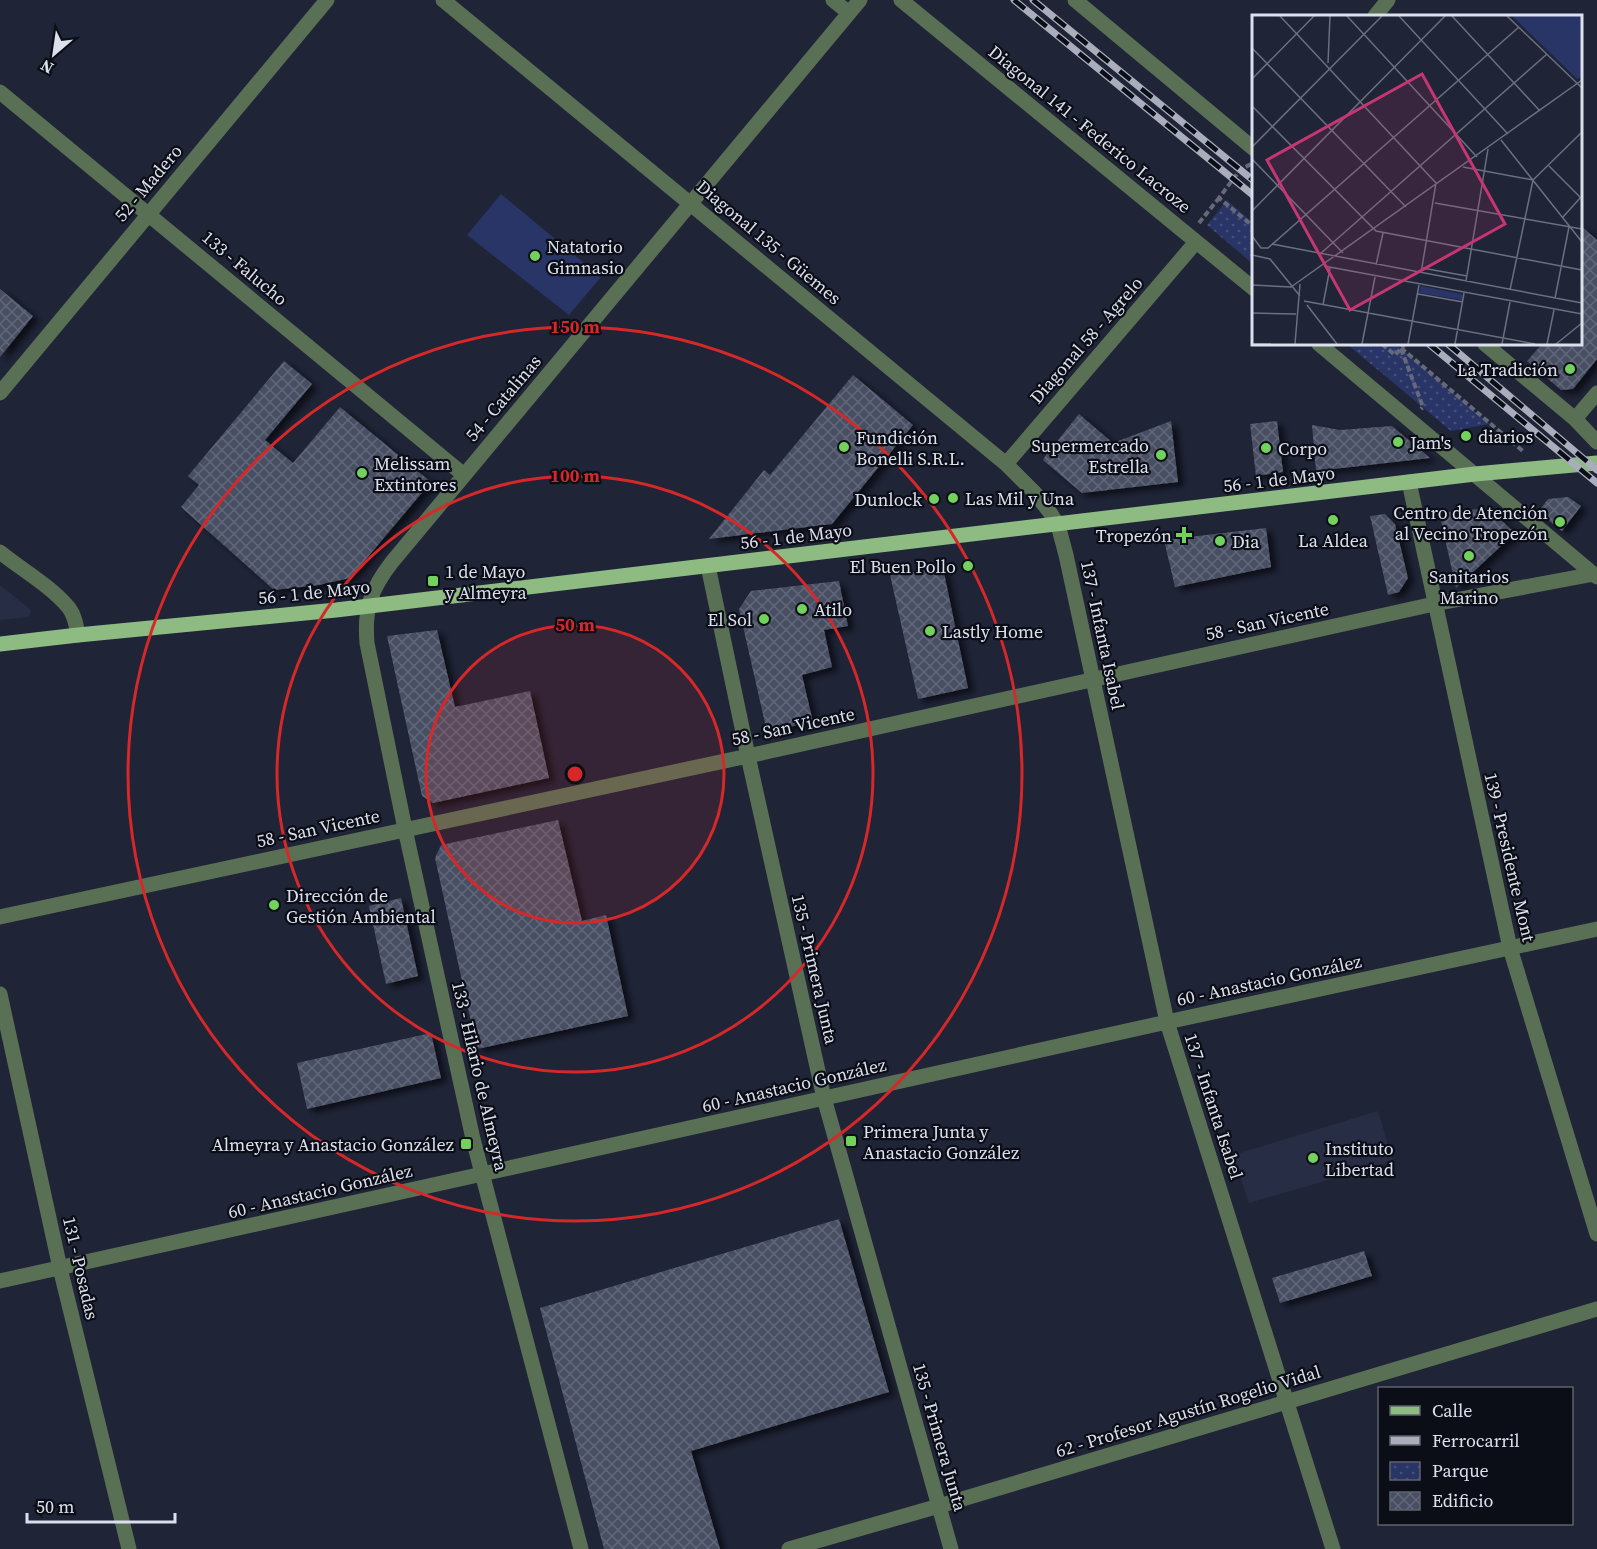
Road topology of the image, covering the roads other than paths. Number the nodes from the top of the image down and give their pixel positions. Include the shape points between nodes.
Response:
1 (327, 0) edge
2 (443, 0) edge
3 (832, 0) edge
4 (860, 0) edge
5 (901, 0) edge
6 (1075, 0) edge
7 (1388, 0) edge
8 (849, 14) junction
9 (1376, 15) edge
10 (0, 92) edge
11 (1252, 147) edge
12 (690, 202) junction
13 (148, 213) junction
14 (1193, 238) junction
15 (1252, 287) edge
16 (1320, 345) edge
17 (1486, 345) edge
18 (0, 393) edge
19 (1597, 393) edge
20 (1575, 419) junction
21 (1597, 442) edge
22 (1597, 463) edge
23 (1006, 464) junction
24 (1475, 474) junction
25 (464, 475) junction
26 (1409, 482) junction
27 (1058, 525) junction
28 (1, 553) edge
29 (708, 566) junction
30 (1595, 575) edge
31 (1434, 604) junction
32 (368, 606) junction
33 (78, 634) junction
34 (0, 644) edge
35 (1092, 680) junction
36 (748, 756) junction
37 (405, 829) junction
38 (0, 916) edge
39 (1597, 929) edge
40 (1509, 948) junction
41 (0, 994) edge
42 (1167, 1022) junction
43 (824, 1098) junction
44 (482, 1174) junction
45 (1597, 1234) edge
46 (60, 1268) junction
47 (0, 1281) edge
48 (1597, 1309) edge
49 (1287, 1402) junction
50 (939, 1506) junction
51 (129, 1549) edge
52 (581, 1549) edge
53 (789, 1549) edge
54 (951, 1549) edge
55 (1333, 1549) edge

1 - 13 street, 52 - Madero
2 - 12 street, Diagonal 135 - Güemes
3 - 8 street
4 - 8 street, 54 - Catalinas
5 - 14 street, Diagonal 141 - Federico Lacroze
6 - 11 street
7 - 9 street
8 - 12 street, 54 - Catalinas
10 - 13 street, 133 - Falucho
12 - 23 street, Diagonal 135 - Güemes
12 - 25 street, 54 - Catalinas
13 - 18 street, 52 - Madero
13 - 25 street, 133 - Falucho
14 - 15 street, Diagonal 141 - Federico Lacroze
14 - 23 street, Diagonal 58 - Agrelo
16 - 24 street
17 - 20 street
19 - 20 street
20 - 21 street
22 - 24 main road, 56 - 1 de Mayo
23 - 27 street, Diagonal 135 - Güemes via 1034,492
24 - 26 main road, 56 - 1 de Mayo
24 - 30 street
25 - 32 street, 54 - Catalinas via 381,576
26 - 27 main road, 56 - 1 de Mayo
26 - 31 street, 139 - Presidente Mont
27 - 29 main road, 56 - 1 de Mayo
27 - 35 street, 137 - Infanta Isabel
28 - 33 street via 69,609
29 - 32 main road, 56 - 1 de Mayo
29 - 36 street, 135 - Primera Junta
30 - 31 street, 58 - San Vicente
31 - 35 street, 58 - San Vicente
31 - 40 street, 139 - Presidente Mont
32 - 33 main road, 56 - 1 de Mayo
32 - 37 street, 133 - Hilario de Almeyra via 367,643
33 - 34 main road, 56 - 1 de Mayo
35 - 36 street, 58 - San Vicente
35 - 42 street, 137 - Infanta Isabel
36 - 37 street, 58 - San Vicente
36 - 43 street, 135 - Primera Junta
37 - 38 street, 58 - San Vicente
37 - 44 street, 133 - Hilario de Almeyra
39 - 40 street, 60 - Anastacio González
40 - 42 street, 60 - Anastacio González
40 - 45 street, 139 - Presidente Mont
41 - 46 street, 131 - Posadas
42 - 43 street, 60 - Anastacio González
42 - 49 street, 137 - Infanta Isabel
43 - 44 street, 60 - Anastacio González
43 - 50 street, 135 - Primera Junta
44 - 46 street, 60 - Anastacio González
44 - 52 street, 133 - Hilario de Almeyra
46 - 47 street, 60 - Anastacio González
46 - 51 street, 131 - Posadas
48 - 49 street, 62 - Profesor Agustín Rogelio Vidal
49 - 50 street, 62 - Profesor Agustín Rogelio Vidal
49 - 55 street, 137 - Infanta Isabel
50 - 53 street, 62 - Profesor Agustín Rogelio Vidal
50 - 54 street, 135 - Primera Junta

